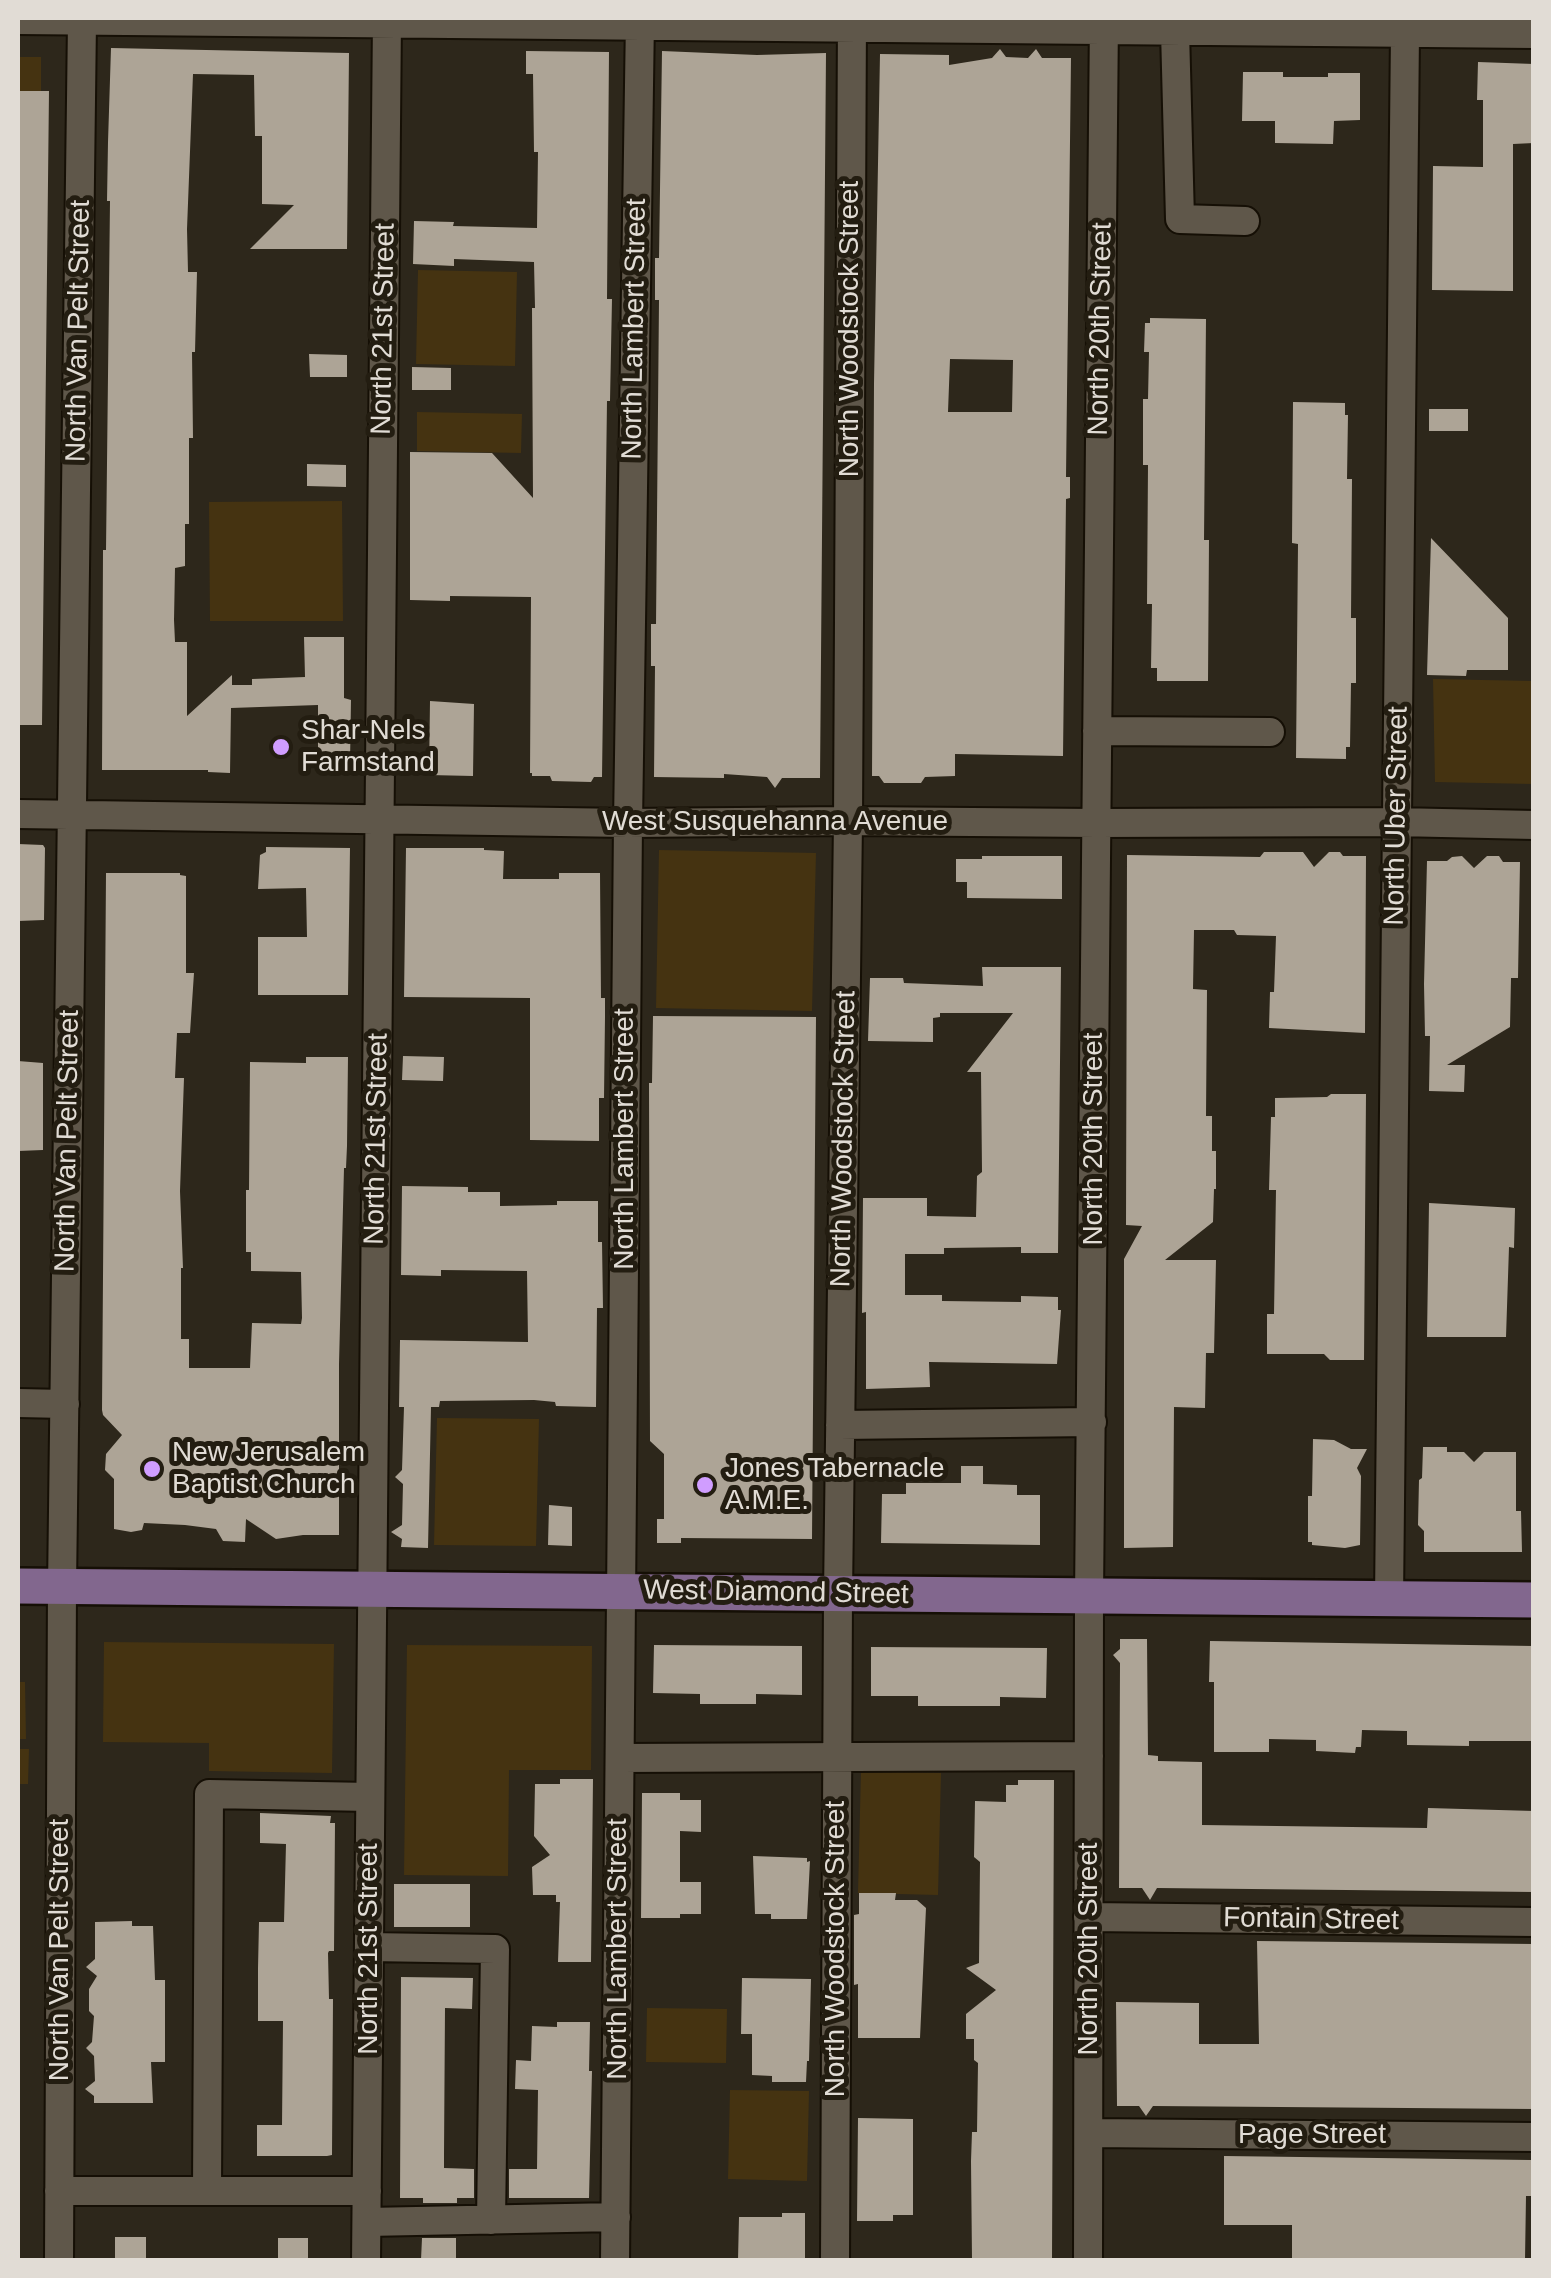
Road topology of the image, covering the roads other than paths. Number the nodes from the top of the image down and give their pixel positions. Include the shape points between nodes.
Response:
1 (18, 20) edge
2 (82, 20) junction
3 (168, 20) edge
4 (387, 20) edge
5 (640, 22) edge
6 (852, 23) edge
7 (1104, 24) edge
8 (1321, 25) edge
9 (1492, 26) edge
10 (1175, 31) junction
11 (1405, 33) junction
12 (1534, 34) edge
13 (1245, 221) dead end
14 (1097, 731) junction
15 (1270, 732) dead end
16 (18, 814) edge
17 (73, 815) junction
18 (380, 818) junction
19 (848, 821) junction
20 (1396, 822) junction
21 (628, 823) junction
22 (1096, 824) junction
23 (1534, 825) edge
24 (18, 1403) edge
25 (65, 1404) junction
26 (1092, 1422) junction
27 (840, 1424) junction
28 (18, 1586) edge
29 (62, 1587) junction
30 (372, 1590) junction
31 (621, 1592) junction
32 (838, 1594) junction
33 (1089, 1596) junction
34 (1389, 1599) junction
35 (1534, 1600) edge
36 (1089, 1756) junction
37 (620, 1758) junction
38 (837, 1758) junction
39 (370, 1797) junction
40 (1088, 1917) junction
41 (1534, 1922) edge
42 (370, 1947) junction
43 (1090, 2133) junction
44 (1534, 2137) edge
45 (59, 2190) junction
46 (206, 2191) junction
47 (367, 2191) junction
48 (616, 2217) junction
49 (491, 2220) junction
50 (366, 2222) junction
51 (59, 2260) edge
52 (366, 2260) edge
53 (616, 2260) edge
54 (835, 2260) edge
55 (1088, 2260) edge

1 - 2 street
2 - 3 street
2 - 17 street, North Van Pelt Street
3 - 4 street
4 - 5 street
4 - 18 street, North 21st Street
5 - 6 street
5 - 21 street, North Lambert Street
6 - 7 street
6 - 19 street, North Woodstock Street
7 - 10 street
7 - 14 street, North 20th Street
8 - 10 street
8 - 11 street
9 - 11 street
9 - 12 street
10 - 13 street via 1180,219
11 - 20 street, North Uber Street
14 - 15 street
14 - 22 street, North 20th Street
16 - 17 street, West Susquehanna Avenue
17 - 18 street, West Susquehanna Avenue
17 - 25 street, North Van Pelt Street
18 - 21 street, West Susquehanna Avenue
18 - 30 street, North 21st Street
19 - 21 street, West Susquehanna Avenue
19 - 22 street, West Susquehanna Avenue
19 - 27 street, North Woodstock Street
20 - 22 street, West Susquehanna Avenue
20 - 23 street, West Susquehanna Avenue
20 - 34 street, North Uber Street
21 - 31 street, North Lambert Street
22 - 26 street, North 20th Street
24 - 25 street
25 - 29 street, North Van Pelt Street
26 - 27 street
26 - 33 street, North 20th Street
27 - 32 street, North Woodstock Street
28 - 29 main road, West Diamond Street
29 - 30 main road, West Diamond Street
29 - 45 street, North Van Pelt Street
30 - 31 main road, West Diamond Street
30 - 39 street, North 21st Street
31 - 32 main road, West Diamond Street
31 - 37 street, North Lambert Street
32 - 33 main road, West Diamond Street
32 - 38 street, North Woodstock Street
33 - 34 main road, West Diamond Street
33 - 36 street, North 20th Street
34 - 35 main road, West Diamond Street
36 - 38 street
36 - 40 street, North 20th Street
37 - 38 street
37 - 48 street, North Lambert Street
38 - 54 street, North Woodstock Street
39 - 42 street, North 21st Street
39 - 46 street via 208,1794
40 - 41 street, Fontain Street
40 - 43 street, North 20th Street
42 - 47 street, North 21st Street
42 - 49 street via 495,1949
43 - 44 street, Page Street
43 - 55 street, North 20th Street
45 - 46 street
45 - 51 street, North Van Pelt Street
46 - 47 street
47 - 50 street, North 21st Street
48 - 49 street
48 - 53 street, North Lambert Street
49 - 50 street
50 - 52 street, North 21st Street

